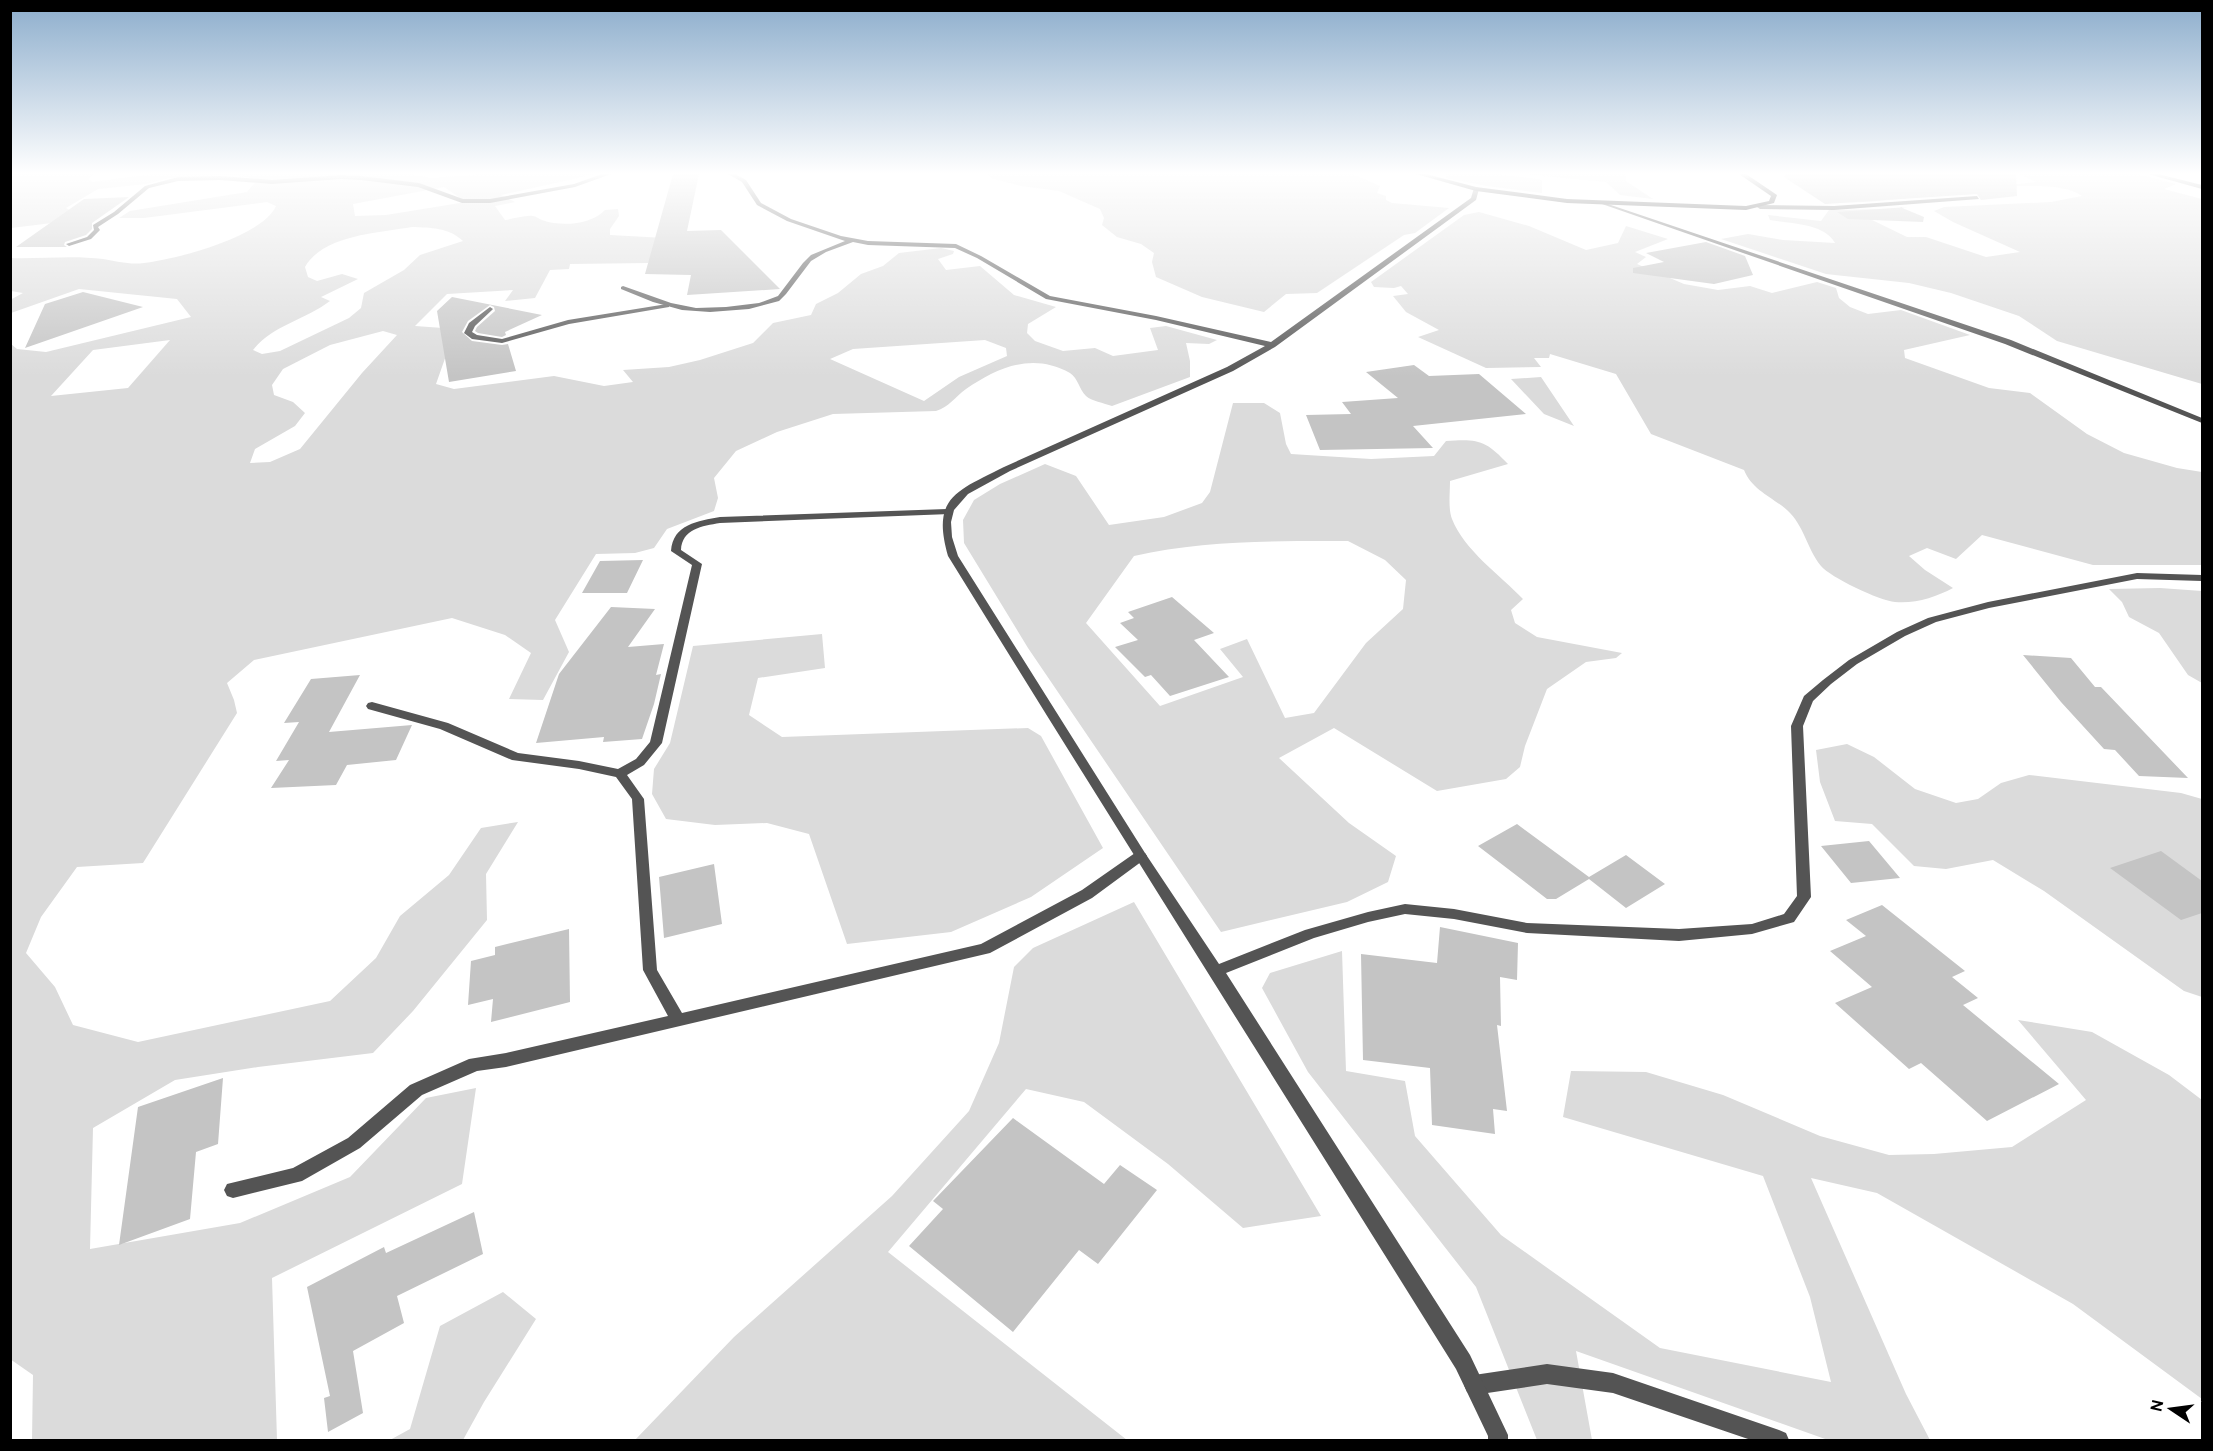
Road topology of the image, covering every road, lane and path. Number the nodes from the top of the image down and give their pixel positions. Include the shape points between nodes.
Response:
1 (77, 242) edge
2 (850, 242) edge
3 (867, 242) edge
4 (1415, 242) edge
5 (1719, 242) edge
6 (69, 244) dead end
7 (623, 288) dead end
8 (667, 306) junction
9 (490, 309) dead end
10 (1272, 345) junction
11 (2202, 421) edge
12 (947, 512) junction
13 (2202, 578) edge
14 (372, 706) dead end
15 (620, 774) junction
16 (1140, 856) junction
17 (1216, 971) junction
18 (678, 1020) junction
19 (233, 1190) dead end
20 (1474, 1385) junction
21 (1498, 1440) edge
22 (1779, 1440) edge

1 - 6 street
2 - 8 street via 827,249 809,261 779,298 759,306 710,311
3 - 10 street via 956,246 1048,298
4 - 10 street
5 - 11 street via 2008,342
7 - 8 street
8 - 9 street via 568,322 502,341 468,333
10 - 12 street via 1230,369 1007,469 971,488
12 - 15 street via 720,520 692,525 681,533 675,542 676,551 697,564 656,743 639,762
12 - 16 street via 944,525 953,556
13 - 17 street via 2137,576 1988,604 1932,620 1901,634 1827,682 1808,699 1797,726 1804,897 1789,918 1752,930 1679,935 1527,928 1405,909 1310,934
14 - 15 street via 444,726 516,757
15 - 18 street via 638,799 650,970
16 - 17 street
16 - 18 street via 1087,894 985,950
17 - 20 street via 1464,1362
18 - 19 street via 476,1064 416,1090 354,1143 296,1175
20 - 21 street
20 - 22 street via 1547,1374 1612,1383

